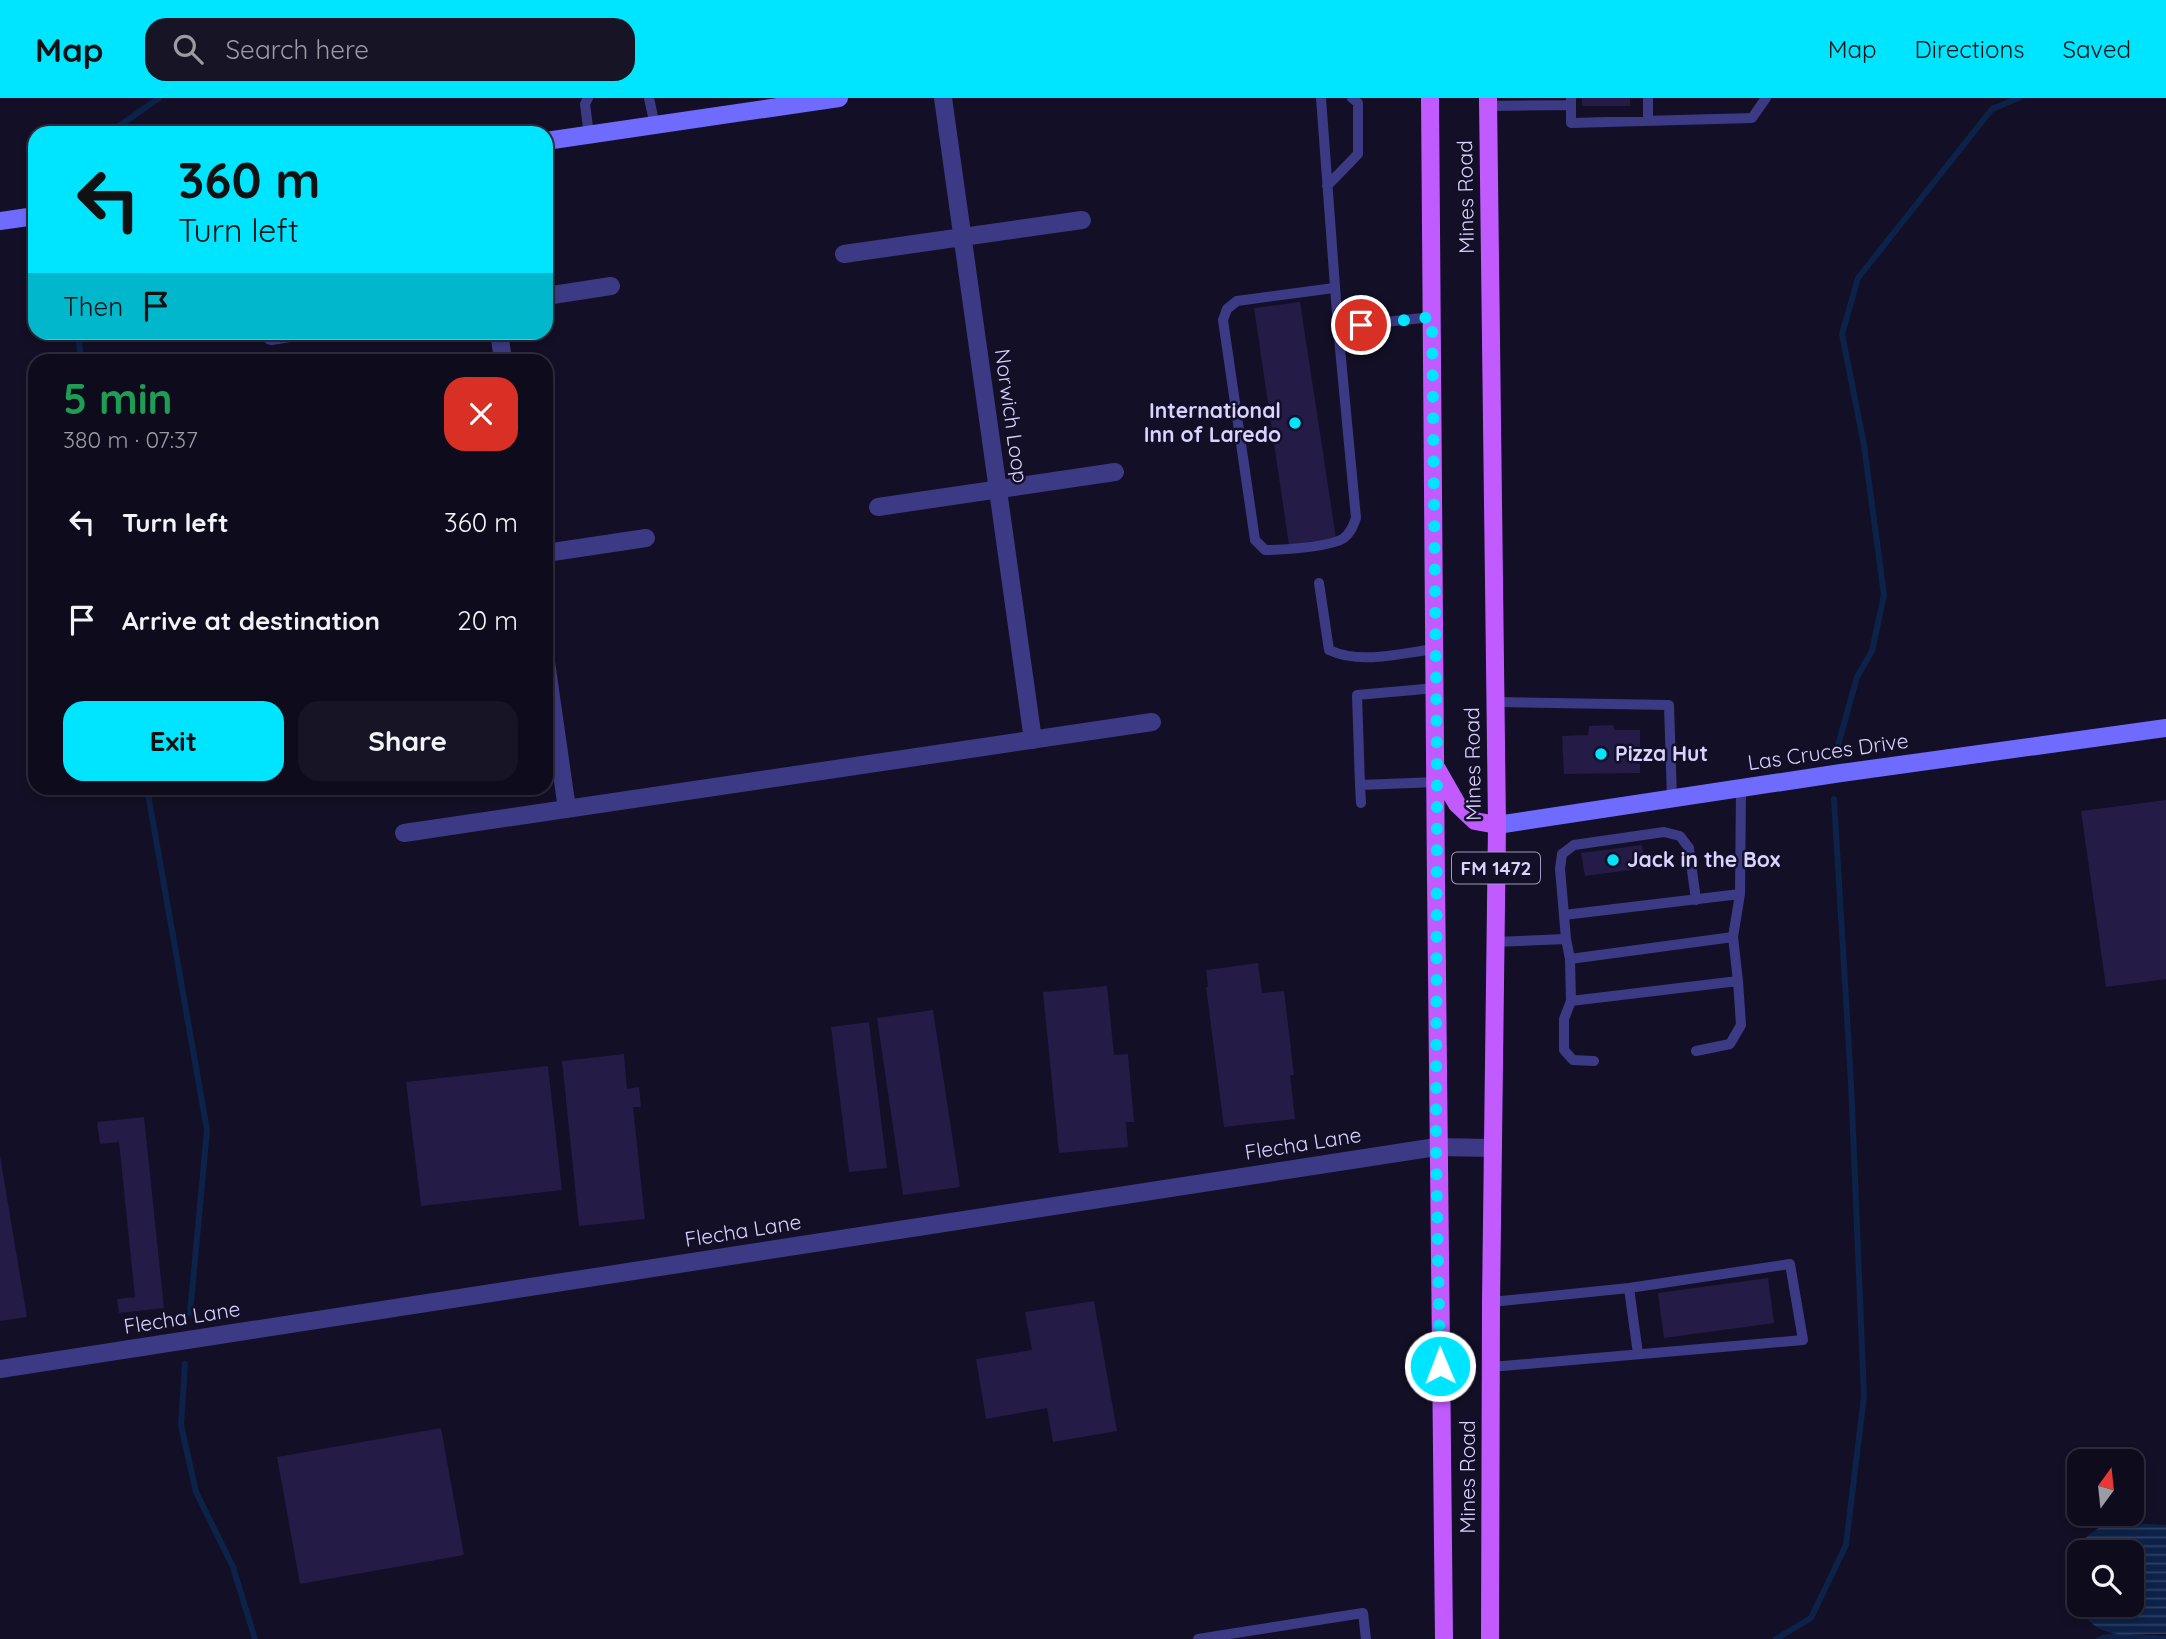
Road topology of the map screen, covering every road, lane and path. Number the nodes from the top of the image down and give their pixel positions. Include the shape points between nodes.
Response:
1 (588, 98) edge
2 (649, 98) edge
3 (839, 98) edge
4 (943, 98) edge
5 (1321, 98) edge
6 (1352, 98) edge
7 (1430, 98) edge
8 (1648, 98) edge
9 (1766, 98) edge
10 (1571, 101) edge
11 (786, 102) edge
12 (1488, 102) edge
13 (1648, 121) junction
14 (655, 126) junction
15 (589, 135) junction
16 (553, 140) edge
17 (1327, 186) junction
18 (28, 217) edge
19 (1082, 220) dead end
20 (0, 221) edge
21 (962, 236) junction
22 (844, 254) dead end
23 (611, 286) dead end
24 (1334, 288) junction
25 (553, 295) edge
26 (1432, 317) junction
27 (1338, 327) junction
28 (1115, 472) dead end
29 (998, 489) junction
30 (878, 507) dead end
31 (646, 538) dead end
32 (553, 552) edge
33 (1319, 583) dead end
34 (1435, 649) junction
35 (1436, 688) junction
36 (1495, 702) junction
37 (553, 711) edge
38 (1152, 722) dead end
39 (2166, 728) edge
40 (1033, 740) junction
41 (1437, 775) junction
42 (1360, 785) junction
43 (1741, 788) junction
44 (1672, 799) junction
45 (1361, 803) dead end
46 (567, 809) junction
47 (1497, 825) junction
48 (404, 833) dead end
49 (1740, 894) junction
50 (1696, 900) junction
51 (1564, 915) junction
52 (1733, 937) junction
53 (1566, 939) junction
54 (1495, 942) junction
55 (1570, 959) junction
56 (1738, 981) junction
57 (1572, 1001) junction
58 (1696, 1051) dead end
59 (1594, 1061) dead end
60 (1436, 1147) junction
61 (1493, 1148) junction
62 (1629, 1288) junction
63 (1491, 1301) junction
64 (1638, 1354) junction
65 (1491, 1367) junction
66 (0, 1369) edge
67 (1198, 1639) edge
68 (1366, 1639) edge
69 (1444, 1639) edge
70 (1490, 1639) edge

1 - 15 lane
2 - 14 lane
3 - 11 street
4 - 21 street, Norwich Loop
5 - 17 lane
6 - 17 lane via 1358,103 1358,153
7 - 26 main road, Mines Road / FM 1472
8 - 13 lane
9 - 13 lane via 1752,118
10 - 12 lane
10 - 13 lane via 1571,123
11 - 14 street
12 - 36 main road, Mines Road / FM 1472
14 - 15 street
15 - 16 street
17 - 24 lane
18 - 20 street
19 - 21 street
21 - 22 street
21 - 29 street, Norwich Loop
23 - 25 street
24 - 27 lane
24 - 27 lane via 1237,300 1223,320 1255,540 1265,550 1341,540 1356,519
26 - 27 lane
26 - 34 main road, Mines Road / FM 1472
28 - 29 street
29 - 30 street
29 - 40 street, Norwich Loop
31 - 32 street
33 - 34 lane via 1329,650 1355,658
34 - 35 main road, Mines Road / FM 1472
35 - 41 main road, Mines Road / FM 1472
35 - 42 lane via 1357,695
36 - 44 lane via 1669,705
36 - 47 main road, Mines Road / FM 1472
37 - 46 street
38 - 40 street
39 - 43 street, Las Cruces Drive
40 - 46 street
41 - 42 lane
41 - 47 main road via 1475,821
41 - 60 main road, Mines Road / FM 1472
42 - 45 lane
43 - 44 street, Las Cruces Drive
43 - 49 lane
44 - 47 street, Las Cruces Drive
46 - 48 street
47 - 54 main road, Mines Road / FM 1472
49 - 50 lane
49 - 52 lane
50 - 51 lane
50 - 51 lane via 1689,848 1680,836 1664,832 1574,845 1562,854
51 - 53 lane
52 - 55 lane
52 - 56 lane
53 - 54 lane
53 - 55 lane
54 - 61 main road, Mines Road / FM 1472
55 - 57 lane
56 - 57 lane
56 - 58 lane via 1741,1026 1736,1035 1730,1044
57 - 59 lane via 1564,1019 1564,1050 1573,1060
60 - 61 street, Flecha Lane
60 - 66 street, Flecha Lane
60 - 69 main road, Mines Road / FM 1472
61 - 63 main road, Mines Road / FM 1472
62 - 63 lane
62 - 64 lane
62 - 64 lane via 1790,1264 1803,1340
63 - 65 main road, Mines Road / FM 1472
64 - 65 lane
65 - 70 main road, Mines Road / FM 1472
67 - 68 lane via 1363,1613

